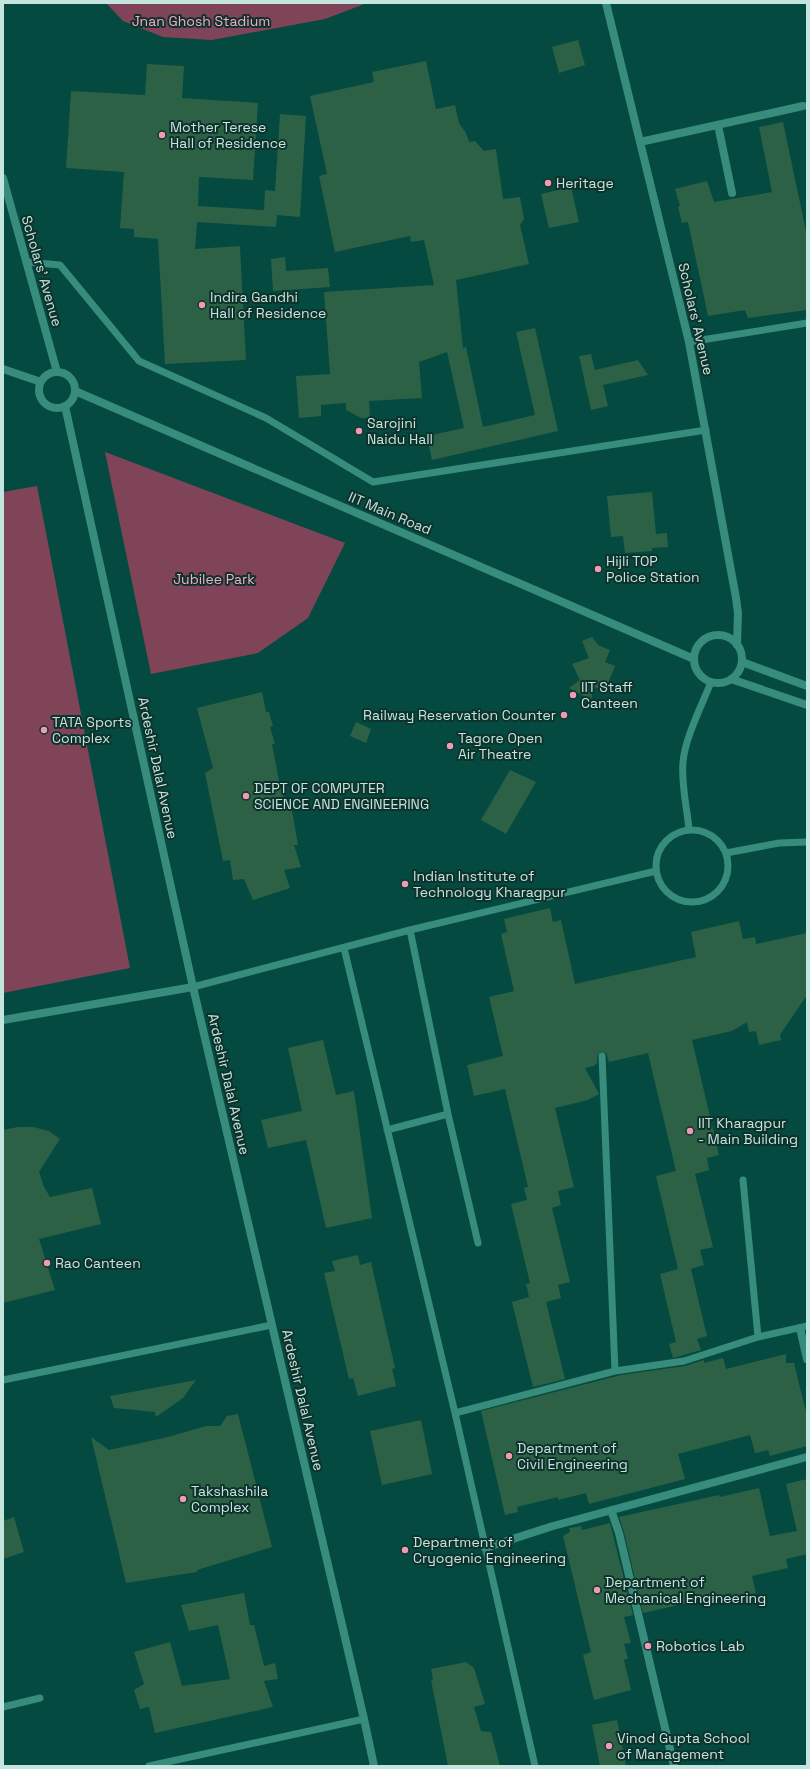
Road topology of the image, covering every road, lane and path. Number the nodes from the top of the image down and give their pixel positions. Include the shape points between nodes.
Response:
1 (606, 3) edge
2 (803, 106) dead end
3 (718, 125) junction
4 (640, 142) junction
5 (3, 178) edge
6 (732, 193) dead end
7 (26, 262) junction
8 (807, 323) edge
9 (689, 342) junction
10 (3, 369) edge
11 (57, 372) junction
12 (41, 382) junction
13 (75, 391) junction
14 (66, 406) junction
15 (706, 430) junction
16 (738, 645) junction
17 (694, 659) junction
18 (742, 662) junction
19 (731, 679) junction
20 (711, 682) junction
21 (807, 686) edge
22 (807, 705) edge
23 (689, 830) junction
24 (807, 842) edge
25 (726, 853) junction
26 (656, 871) junction
27 (410, 930) junction
28 (344, 948) junction
29 (193, 987) junction
30 (3, 1020) edge
31 (602, 1056) dead end
32 (448, 1114) junction
33 (387, 1130) junction
34 (744, 1180) dead end
35 (478, 1243) dead end
36 (272, 1325) junction
37 (804, 1327) edge
38 (758, 1337) junction
39 (807, 1360) edge
40 (615, 1372) junction
41 (3, 1380) edge
42 (455, 1413) junction
43 (807, 1457) edge
44 (611, 1510) junction
45 (485, 1548) junction
46 (40, 1698) dead end
47 (3, 1707) edge
48 (364, 1719) junction
49 (149, 1766) edge
50 (374, 1766) edge
51 (535, 1766) edge
52 (674, 1766) edge

1 - 4 street, Scholars' Avenue
2 - 3 street
3 - 4 street
3 - 6 street
4 - 9 street, Scholars' Avenue
5 - 7 street, Scholars' Avenue
7 - 11 street, Scholars' Avenue
7 - 15 lane via 60,264 138,361 266,418 373,482
8 - 9 lane
9 - 15 street, Scholars' Avenue
10 - 12 street
11 - 12 street via 47,374
11 - 13 street via 68,375
12 - 14 street via 39,393 44,403 54,408
13 - 14 street via 73,400
13 - 17 street, IIT Main Road
14 - 29 street, Ardeshir Dalal Avenue
15 - 16 street, Scholars' Avenue via 738,613
16 - 17 street via 726,636 710,636 699,645
16 - 18 street
17 - 20 street via 699,673
18 - 19 street
18 - 21 street
19 - 20 street via 718,683
19 - 22 street
20 - 23 lane via 686,745 683,762
23 - 25 lane via 701,830 711,835
23 - 26 lane via 678,832 660,847
24 - 25 lane via 779,843
25 - 26 lane via 727,876 722,888 702,902 689,903 677,900 659,883
26 - 27 lane
27 - 28 lane
27 - 32 lane
28 - 29 lane
28 - 33 lane
29 - 30 street
29 - 36 street, Ardeshir Dalal Avenue
31 - 40 lane
32 - 33 lane
32 - 35 lane
33 - 42 lane
34 - 38 lane
36 - 41 lane
36 - 48 street, Ardeshir Dalal Avenue
37 - 38 lane
37 - 39 street
38 - 40 lane via 684,1361
40 - 42 lane
42 - 45 lane
43 - 44 street
44 - 45 street
44 - 52 street via 619,1533
45 - 51 lane
46 - 47 lane
48 - 49 lane
48 - 50 street, Ardeshir Dalal Avenue

